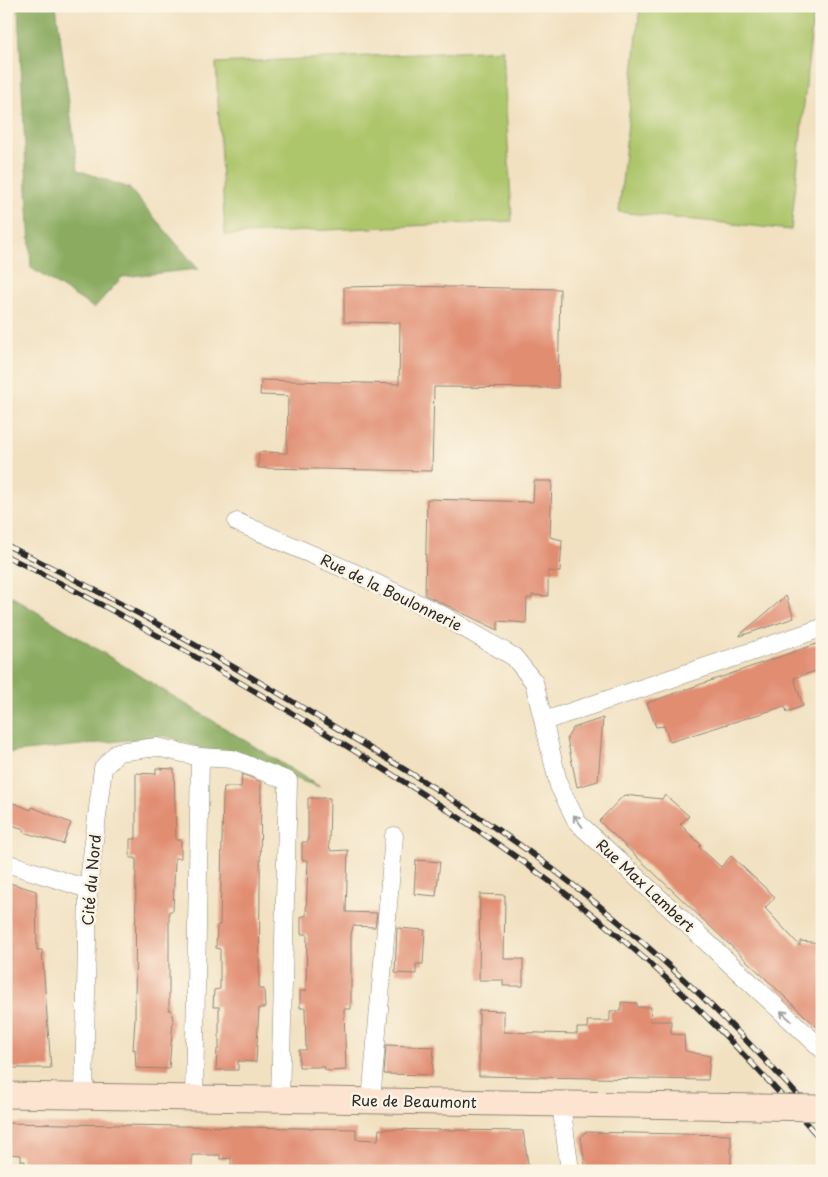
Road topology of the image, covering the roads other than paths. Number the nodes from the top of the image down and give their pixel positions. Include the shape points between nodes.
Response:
1 (237, 522) dead end
2 (822, 628) edge
3 (534, 682) joint
4 (544, 721) junction
5 (200, 757) junction
6 (394, 836) dead end
7 (6, 862) edge
8 (88, 889) junction
9 (822, 1049) edge
10 (6, 1095) edge
11 (84, 1096) junction
12 (194, 1098) junction
13 (280, 1100) junction
14 (371, 1101) junction
15 (561, 1104) junction
16 (822, 1108) edge
17 (570, 1171) edge

1 - 3 street, Rue de la Boulonnerie via 442,615 514,657
2 - 4 street
3 - 4 street, Rue Max Lambert
9 -> 4 street, Rue Max Lambert via 577,822 559,786
5 - 8 street, Cité du Nord via 157,747 118,752 104,768
5 - 12 street
5 - 13 street, Cité du Nord via 232,760 288,781
6 - 14 street
7 - 8 street
8 - 11 street, Cité du Nord
10 - 11 main road, Rue de Beaumont
11 - 12 main road, Rue de Beaumont
12 - 13 main road, Rue de Beaumont
13 - 14 main road, Rue de Beaumont
14 - 15 main road, Rue de Beaumont
15 - 16 main road, Rue de Beaumont, bridge
15 - 17 street

